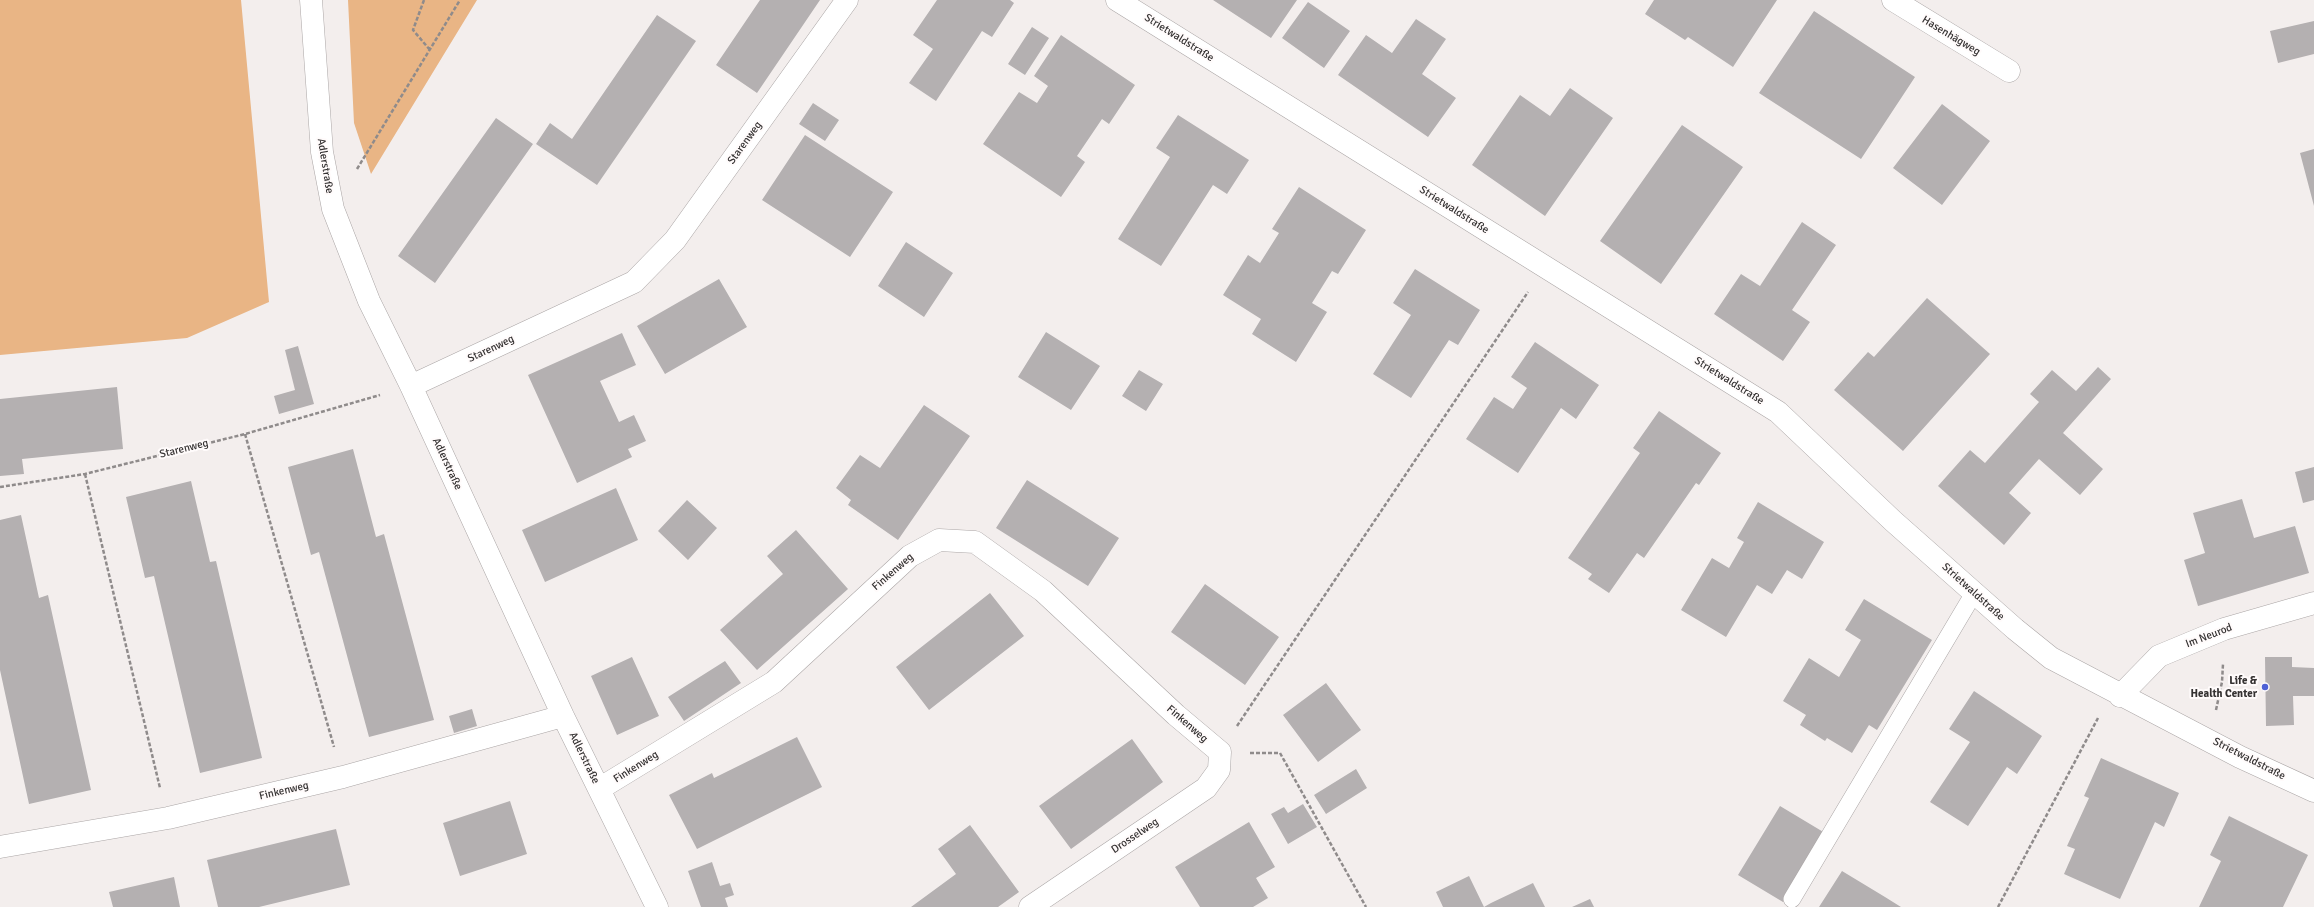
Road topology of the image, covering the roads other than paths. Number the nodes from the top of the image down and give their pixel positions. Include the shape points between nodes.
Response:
1 (311, 0) edge
2 (847, 0) edge
3 (1117, 0) edge
4 (1893, 0) edge
5 (2009, 71) dead end
6 (411, 386) junction
7 (1974, 593) junction
8 (2314, 603) edge
9 (2115, 693) junction
10 (563, 716) junction
11 (1220, 752) joint
12 (600, 789) junction
13 (2314, 791) edge
14 (0, 847) edge
15 (1792, 899) dead end
16 (657, 907) edge
17 (1030, 907) edge

1 - 6 street, Adlerstraße via 322,152 332,209 369,301
2 - 6 street, Starenweg via 675,240 634,282
3 - 7 street, Strietwaldstraße via 1778,412 1893,521
4 - 5 street, Hasenhägweg
6 - 10 street, Adlerstraße
7 - 9 street, Strietwaldstraße via 2051,658
7 - 15 lane
8 - 9 street, Im Neurod via 2224,629 2159,656
9 - 13 street, Strietwaldstraße via 2240,757
10 - 12 street, Adlerstraße
10 - 14 street, Finkenweg via 343,777 168,818
11 - 12 street, Finkenweg via 1176,715 1044,591 975,542 939,540 910,556 774,682
11 - 17 street, Drosselweg via 1219,770 1206,788
12 - 16 street, Adlerstraße

